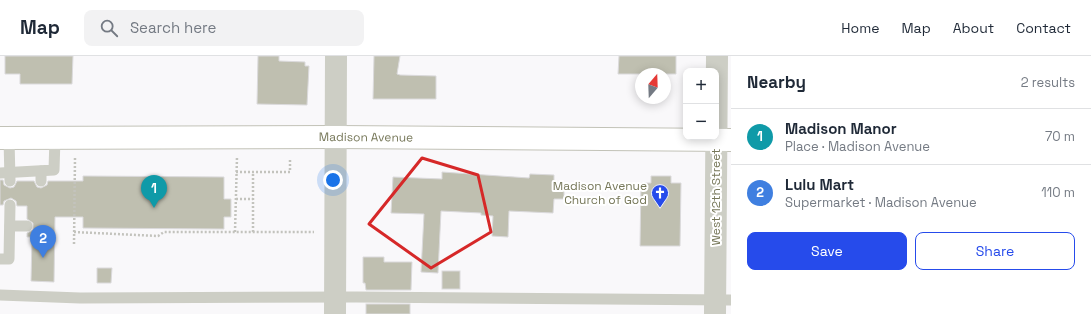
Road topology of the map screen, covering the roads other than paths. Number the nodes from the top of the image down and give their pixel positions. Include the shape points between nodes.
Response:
1 (336, 56) edge
2 (717, 56) edge
3 (336, 137) junction
4 (4, 138) edge
5 (55, 138) junction
6 (724, 140) edge
7 (7, 175) edge
8 (10, 206) dead end
9 (10, 226) junction
10 (27, 226) dead end
11 (0, 259) edge
12 (0, 296) edge
13 (721, 305) edge
14 (335, 306) edge

1 - 3 street
2 - 6 street, West 12th Street
3 - 5 street, Madison Avenue
3 - 6 street, Madison Avenue
3 - 14 street
4 - 5 street, Madison Avenue
4 - 7 lane
5 - 7 lane via 54,170 41,176
6 - 13 street, West 12th Street
8 - 9 lane
9 - 10 lane
9 - 11 lane via 9,259
12 - 14 lane
13 - 14 lane

